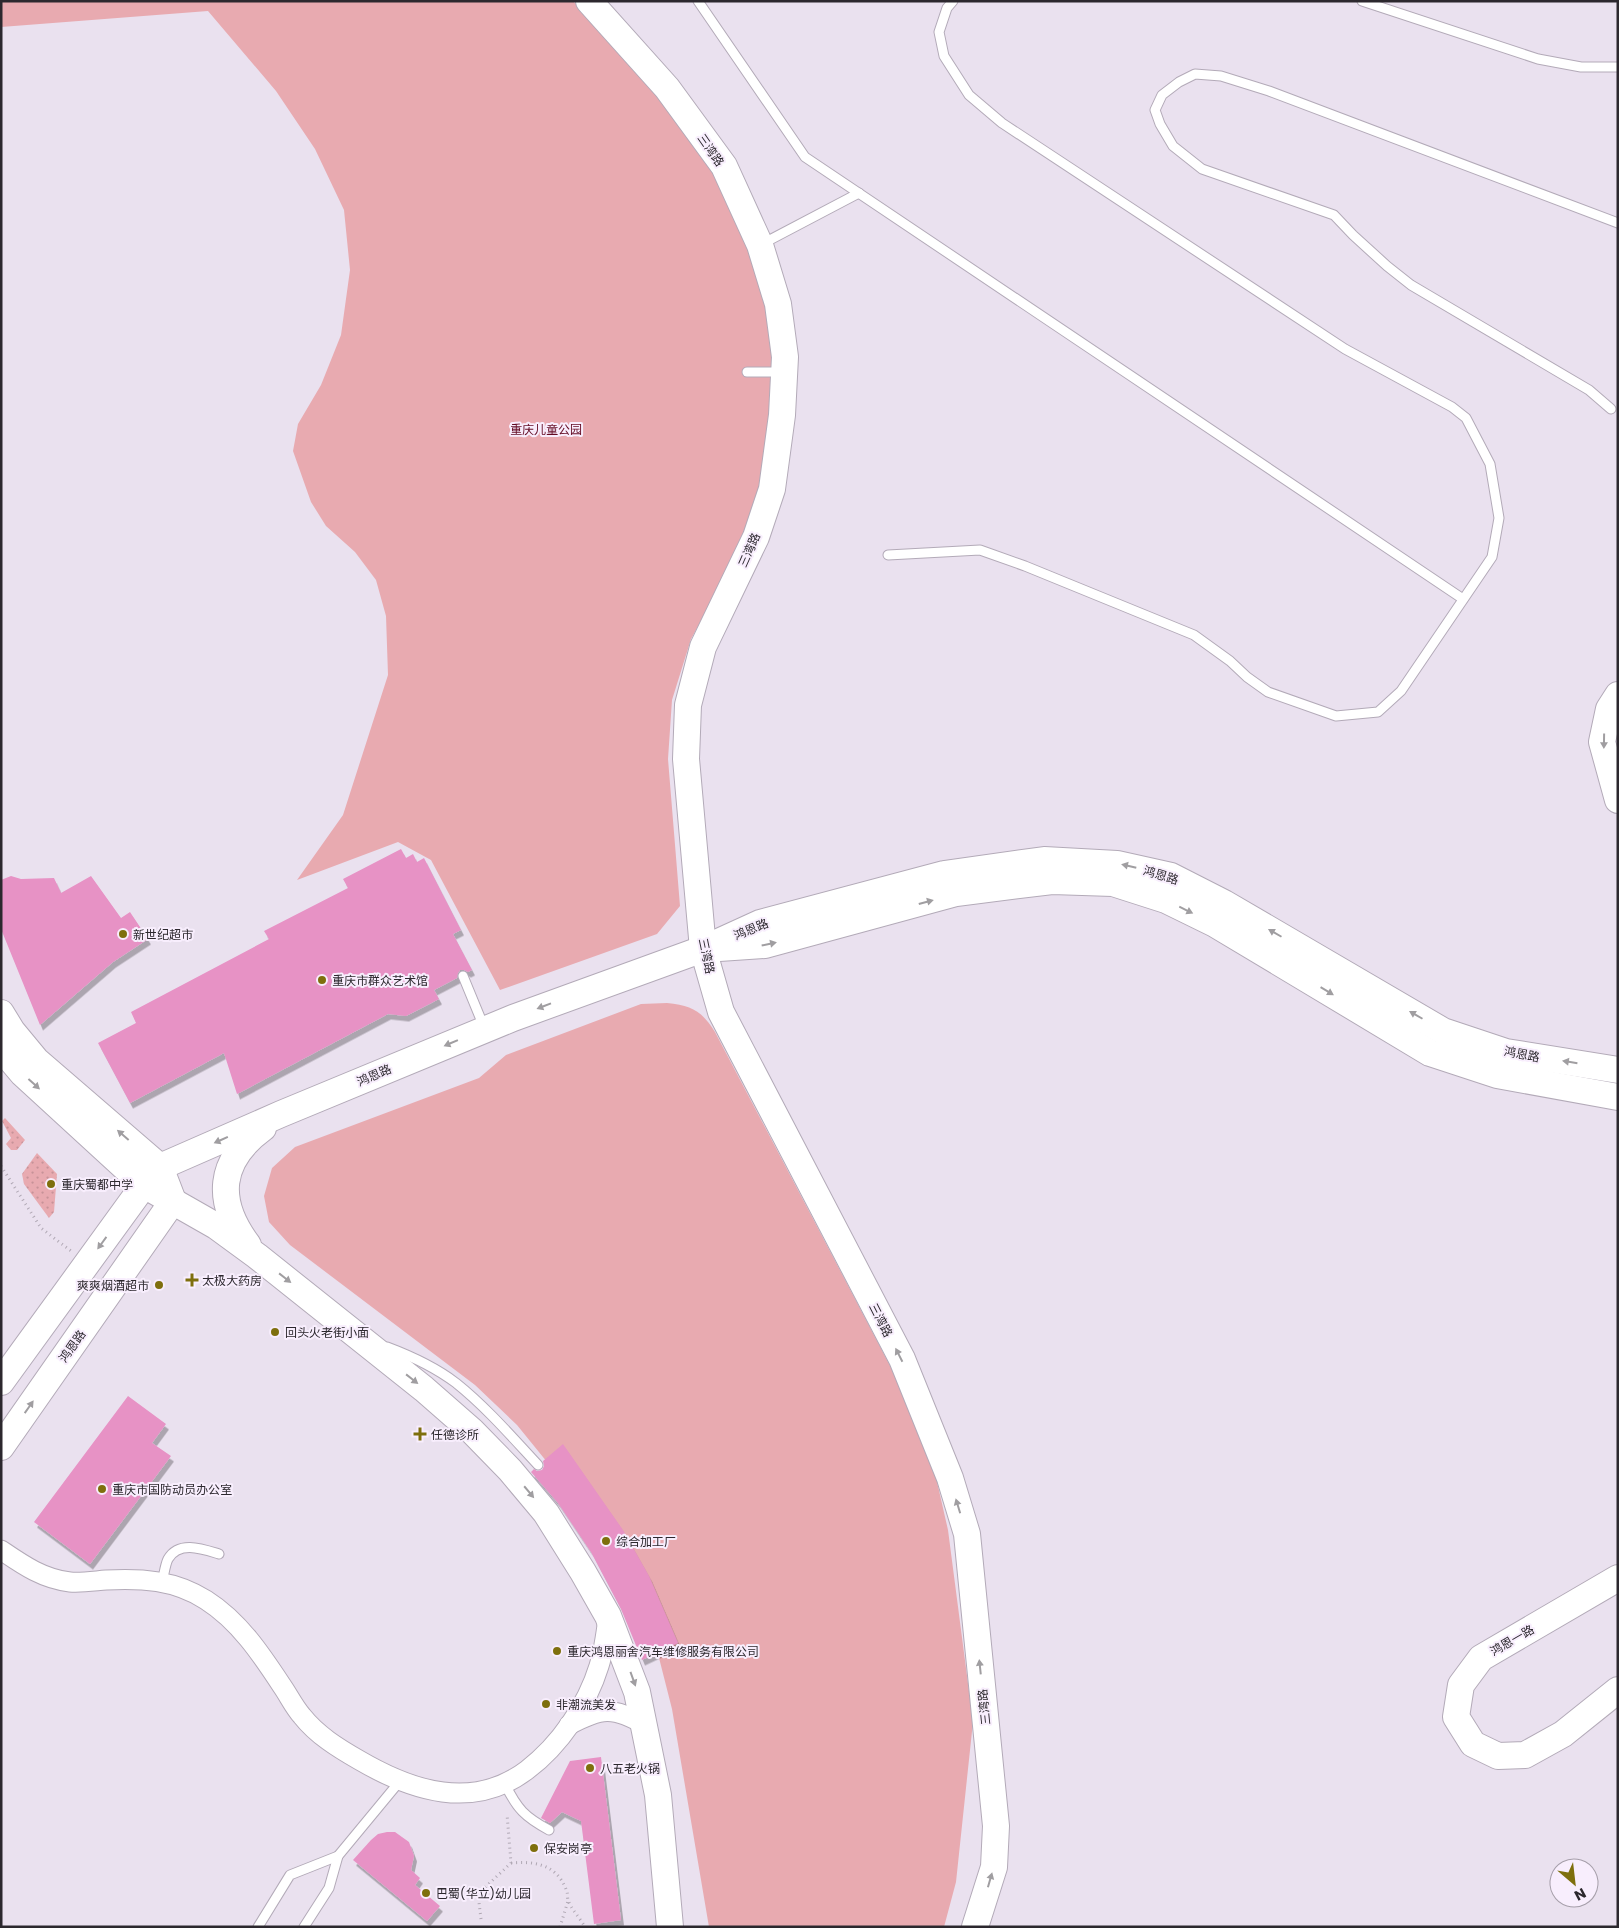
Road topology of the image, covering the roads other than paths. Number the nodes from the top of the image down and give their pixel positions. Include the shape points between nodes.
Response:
1 (589, 1) edge
2 (698, 1) edge
3 (953, 1) edge
4 (1362, 1) edge
5 (1618, 67) edge
6 (859, 194) junction
7 (1618, 223) edge
8 (760, 245) junction
9 (747, 372) dead end
10 (784, 372) junction
11 (1611, 409) dead end
12 (888, 555) dead end
13 (1464, 599) junction
14 (1618, 695) edge
15 (1618, 800) edge
16 (703, 949) junction
17 (463, 976) dead end
18 (1, 1013) edge
19 (485, 1029) junction
20 (1, 1048) edge
21 (1618, 1070) edge
22 (1618, 1097) edge
23 (281, 1114) junction
24 (152, 1176) junction
25 (173, 1201) junction
26 (216, 1226) junction
27 (144, 1243) junction
28 (257, 1256) junction
29 (356, 1335) junction
30 (1, 1382) edge
31 (1, 1446) edge
32 (538, 1466) dead end
33 (1, 1550) edge
34 (219, 1554) dead end
35 (1618, 1578) edge
36 (162, 1582) junction
37 (608, 1616) junction
38 (1618, 1690) edge
39 (645, 1724) junction
40 (569, 1725) junction
41 (400, 1781) junction
42 (505, 1784) junction
43 (549, 1830) dead end
44 (338, 1856) junction
45 (258, 1927) edge
46 (304, 1927) edge
47 (670, 1927) edge
48 (975, 1927) edge

1 - 8 street, 三湾路 via 667,88 724,166
2 - 6 lane via 805,157
3 - 13 lane via 947,8 939,32 944,56 969,95 996,117 1345,349 1452,407 1466,418 1490,464 1499,518 1492,557
4 - 5 lane via 1538,59 1581,67
6 - 8 lane
6 - 13 lane
7 - 11 lane via 1221,76 1195,74 1179,82 1162,95 1155,110 1173,146 1202,169 1334,215 1353,236 1411,285 1588,390
8 - 10 street, 三湾路 via 778,304
9 - 10 lane
10 - 16 street, 三湾路 via 772,489 756,537 703,647 688,705 686,759
12 - 13 lane via 980,550 989,553 1194,635 1268,692 1336,716 1378,712 1401,691
14 -> 15 street via 1610,709 1602,742
16 -> 19 street, 鸿恩路
21 -> 16 street, 鸿恩路 via 1506,1052 1443,1031 1215,898 1171,876 1117,864 1044,860 944,874 760,923
16 -> 22 street, 鸿恩路 via 765,945 956,893 1052,882 1113,883 1166,900 1215,924 1430,1052 1497,1075
48 -> 16 street, 三湾路 via 994,1867 996,1826 967,1534 947,1470 902,1359 721,1012
17 - 19 lane
24 -> 18 street via 36,1060
19 -> 23 street, 鸿恩路
20 -> 24 street via 23,1074
23 -> 24 street, 鸿恩路
23 - 28 street via 250,1137 234,1158 226,1180 226,1201 232,1218
24 - 25 street
24 -> 30 street
25 - 26 street
25 - 27 street, 鸿恩路
26 - 27 street via 180,1223 164,1229
26 - 28 street
31 -> 27 street, 鸿恩路
28 -> 29 street
29 - 32 lane via 415,1357 454,1382 485,1409
29 -> 37 street via 472,1430 510,1470 546,1513
33 - 36 street via 28,1569 70,1582 120,1579
34 - 36 lane via 181,1548 168,1560
35 - 38 street, 鸿恩一路 via 1481,1658 1461,1685 1456,1717 1473,1744 1498,1756 1525,1755 1563,1734
36 - 41 street via 181,1586 231,1619 257,1648 301,1715 315,1730 348,1754
37 -> 39 street via 637,1692
37 - 40 street via 599,1667
39 - 40 street via 627,1714 609,1710 590,1714
39 - 47 street via 658,1795
40 - 42 street via 533,1766
41 - 42 street via 442,1793 485,1791
41 - 44 lane
42 - 43 lane via 526,1816
44 - 45 lane via 290,1875
44 - 46 lane via 330,1888

